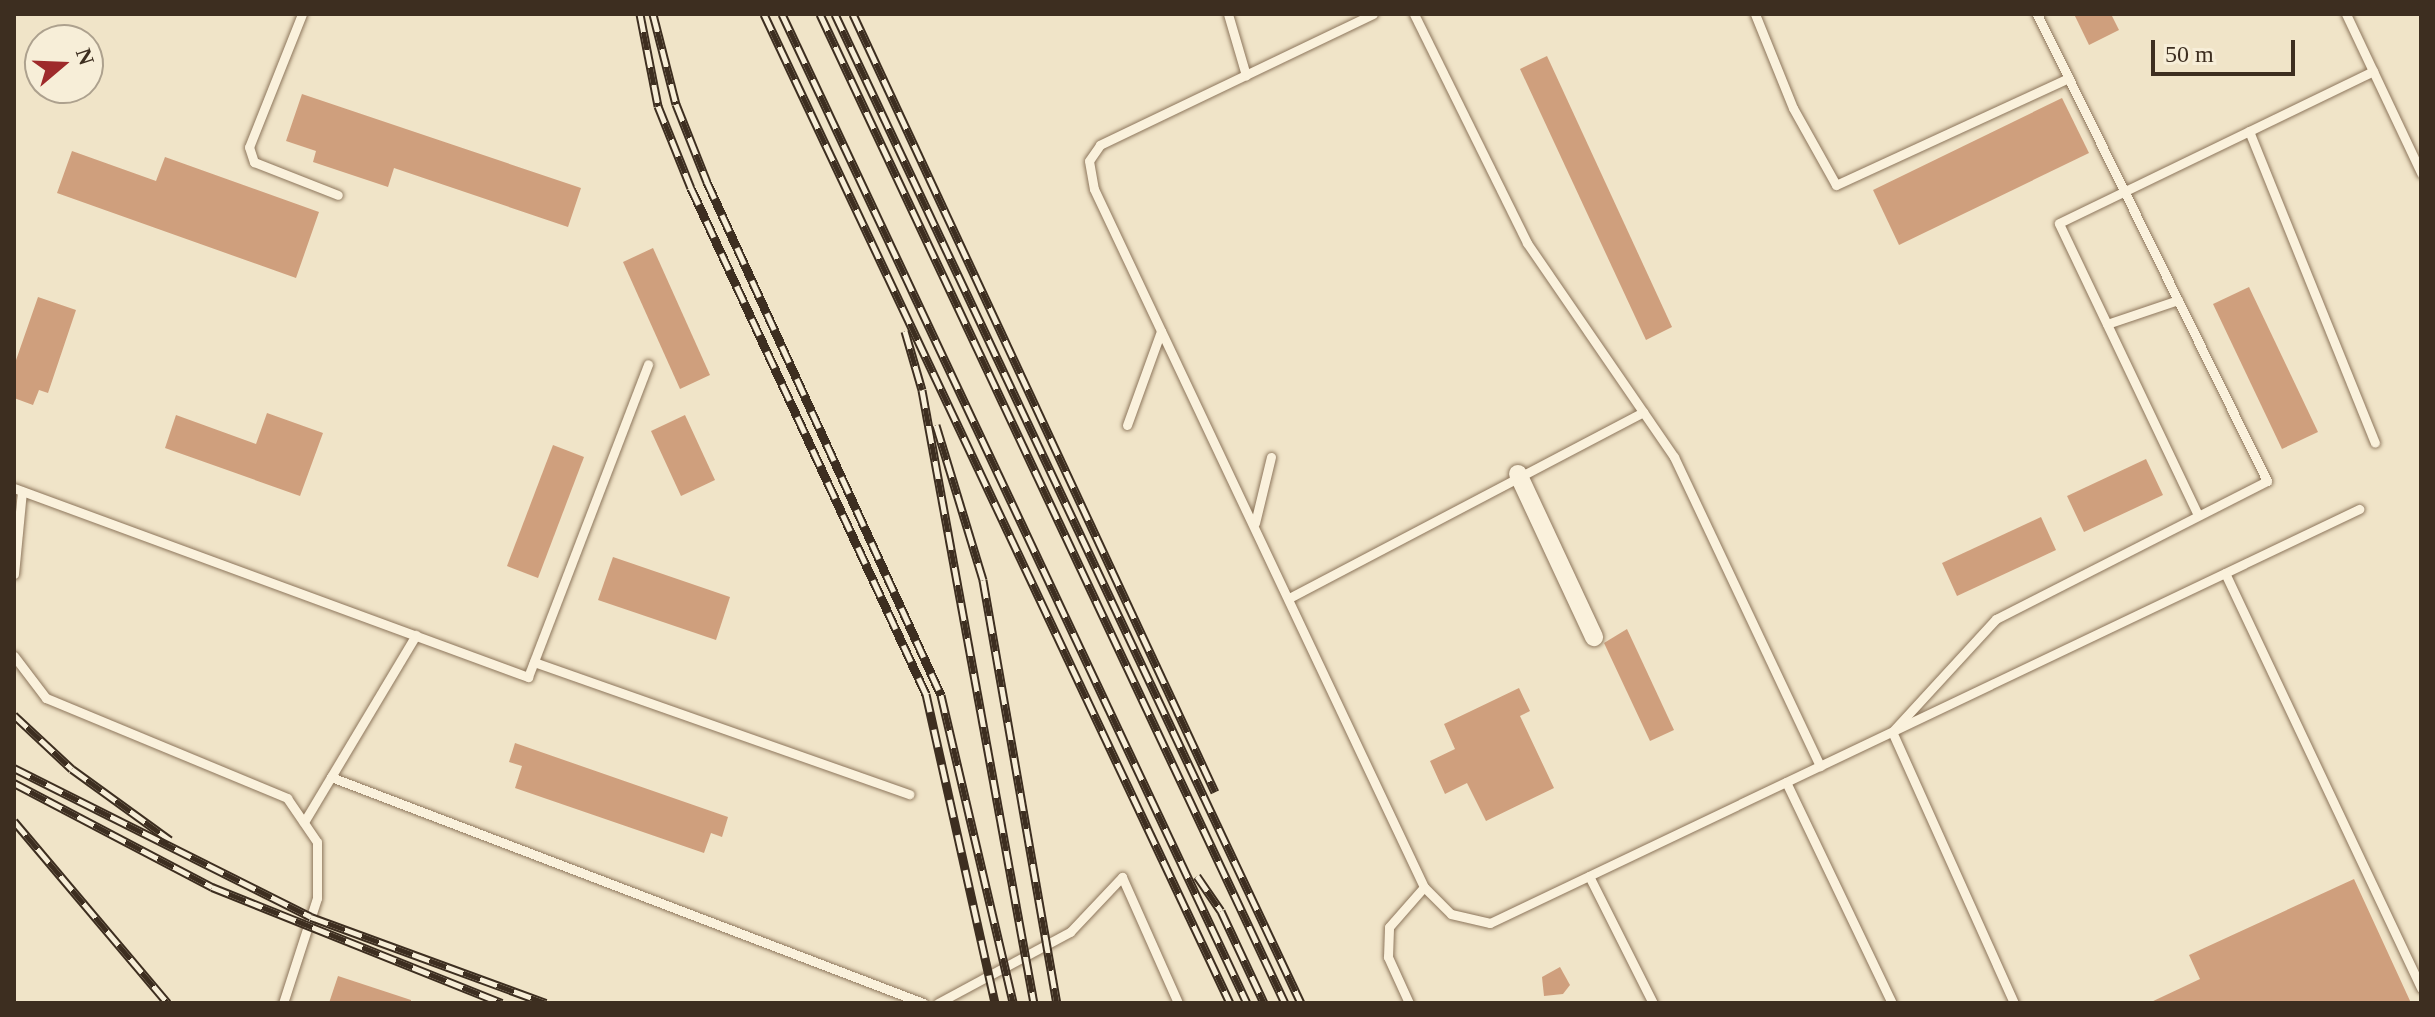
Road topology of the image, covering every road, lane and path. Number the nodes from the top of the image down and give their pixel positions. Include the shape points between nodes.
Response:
1 (302, 14) edge
2 (1228, 14) edge
3 (1373, 14) edge
4 (1414, 14) edge
5 (1755, 14) edge
6 (2037, 14) edge
7 (2346, 14) edge
8 (2373, 71) junction
9 (1246, 75) junction
10 (2069, 78) junction
11 (2249, 131) junction
12 (2421, 173) edge
13 (2125, 192) junction
14 (338, 195) dead end
15 (2178, 300) junction
16 (2107, 324) junction
17 (1161, 327) junction
18 (648, 364) dead end
19 (1643, 412) junction
20 (1127, 425) dead end
21 (2375, 443) dead end
22 (1271, 457) dead end
23 (1518, 474) junction
24 (18, 489) edge
25 (2359, 509) dead end
26 (2198, 515) junction
27 (1255, 523) junction
28 (2225, 573) junction
29 (14, 574) edge
30 (1291, 597) junction
31 (416, 635) junction
32 (1594, 637) dead end
33 (14, 656) edge
34 (534, 662) junction
35 (1892, 732) junction
36 (1820, 766) junction
37 (331, 777) junction
38 (1786, 782) junction
39 (909, 794) dead end
40 (304, 822) junction
41 (1589, 876) junction
42 (1424, 887) junction
43 (2421, 988) edge
44 (283, 1003) edge
45 (923, 1003) edge
46 (938, 1003) edge
47 (1178, 1003) edge
48 (1409, 1003) edge
49 (1653, 1003) edge
50 (1892, 1003) edge
51 (2014, 1003) edge

1 - 14 lane via 249,147 254,162
2 - 9 lane
3 - 9 lane
4 - 19 lane via 1527,243
5 - 10 lane via 1793,108 1836,185
6 - 10 lane
7 - 8 lane
8 - 11 lane
8 - 12 lane
9 - 17 lane via 1100,145 1089,161 1094,189
10 - 13 lane
11 - 13 lane
11 - 21 lane
13 - 15 lane
13 - 16 lane via 2059,223
15 - 16 lane
15 - 26 lane via 2267,481
16 - 26 lane
17 - 20 lane
17 - 27 lane
18 - 34 lane
19 - 23 lane
19 - 36 lane via 1674,457
22 - 27 lane
23 - 30 lane
23 - 32 street
24 - 29 lane
24 - 31 lane
25 - 28 lane
26 - 35 lane via 1996,619
27 - 30 lane
28 - 35 lane
28 - 43 lane
30 - 42 lane
31 - 34 lane via 528,677
31 - 37 lane
33 - 40 lane via 46,698 287,798
34 - 39 lane
35 - 36 lane
35 - 51 lane
36 - 38 lane
37 - 40 lane
37 - 45 lane
38 - 41 lane
38 - 50 lane
40 - 44 lane via 317,842 317,898
41 - 42 lane via 1490,923 1451,914
41 - 49 lane
42 - 48 lane via 1389,927 1388,957
46 - 47 lane via 1070,932 1122,877

